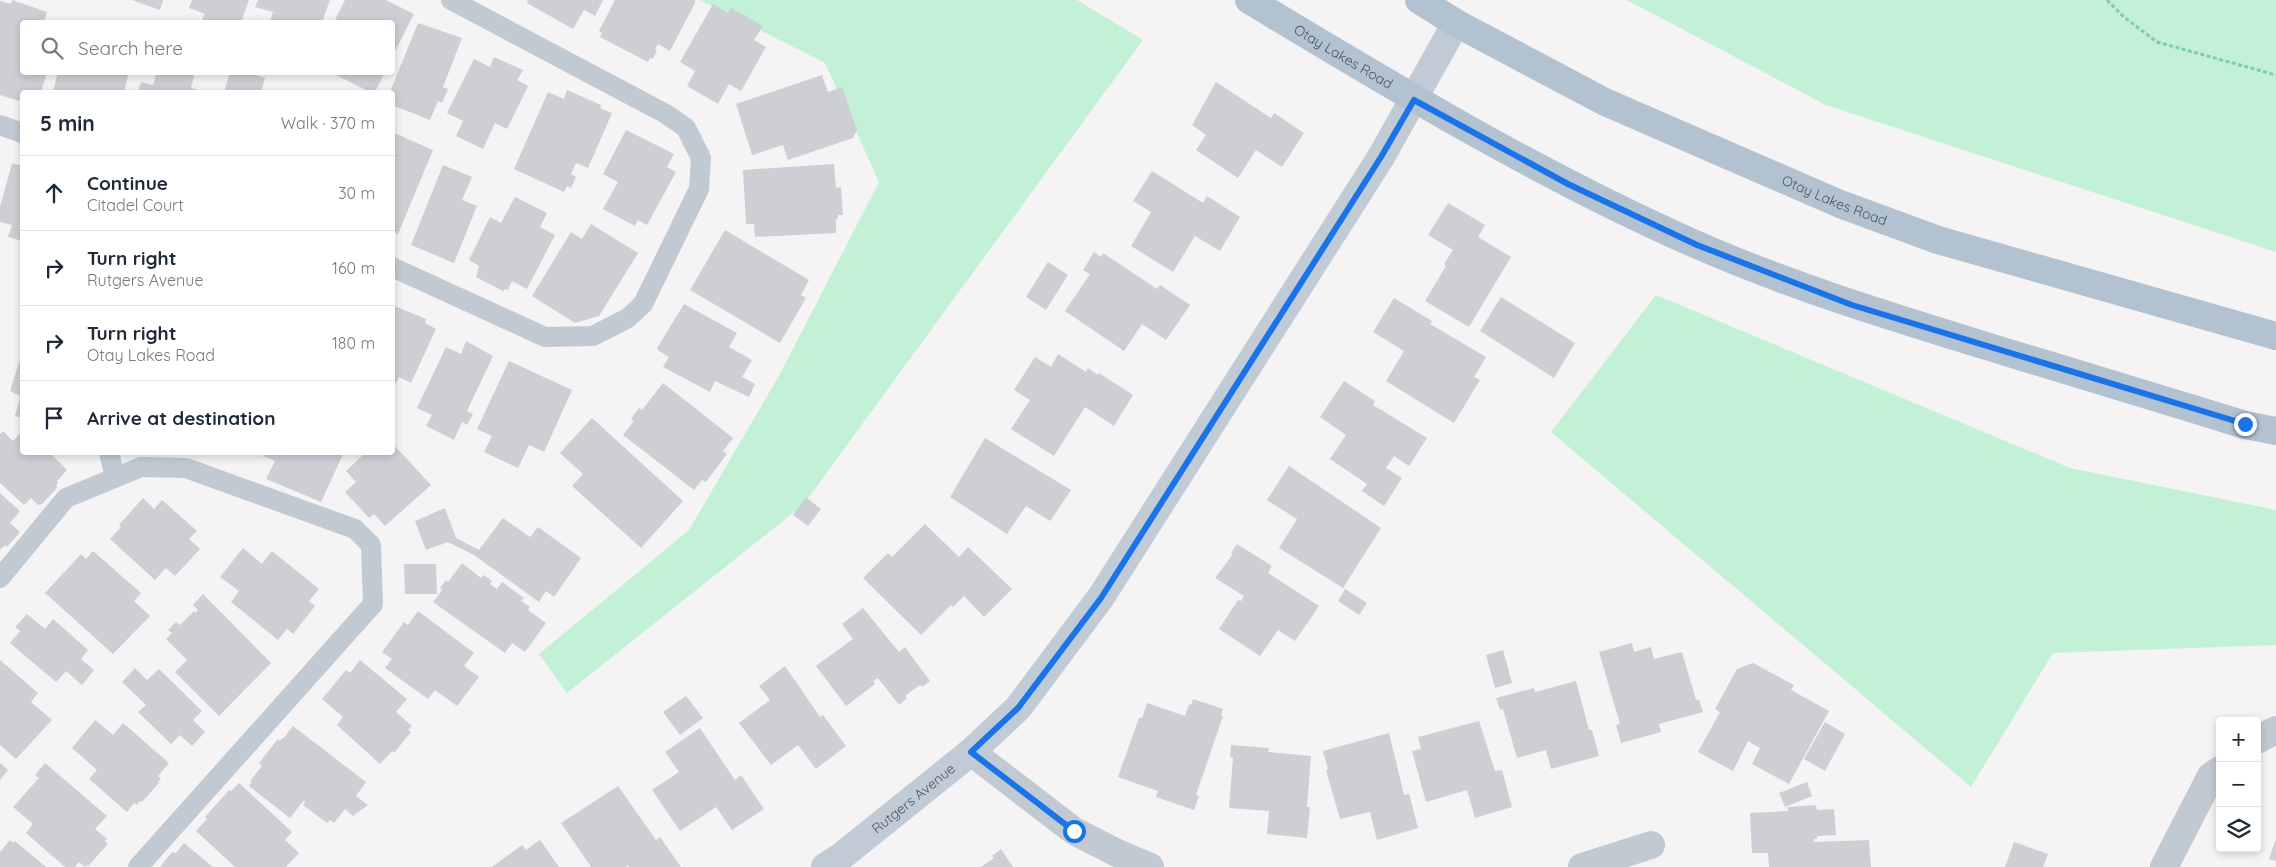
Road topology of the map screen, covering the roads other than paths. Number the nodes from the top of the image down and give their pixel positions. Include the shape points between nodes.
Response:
1 (452, 0) edge
2 (1249, 0) edge
3 (1419, 0) edge
4 (1456, 23) junction
5 (1414, 100) junction
6 (0, 125) edge
7 (20, 132) edge
8 (395, 268) edge
9 (2276, 336) edge
10 (2276, 431) edge
11 (110, 455) edge
12 (115, 478) junction
13 (0, 578) edge
14 (2276, 730) edge
15 (2261, 738) edge
16 (971, 752) junction
17 (2216, 773) edge
18 (1651, 845) dead end
19 (138, 867) edge
20 (825, 867) edge
21 (1150, 867) edge
22 (1582, 867) edge
23 (2164, 867) edge

1 - 8 lane via 686,128 701,158 699,189 643,304 628,318 593,336 545,337
2 - 5 main road, Otay Lakes Road
3 - 4 main road, Otay Lakes Road
4 - 5 main road, Rutgers Avenue
4 - 9 main road, Otay Lakes Road via 1605,102 1840,204 1938,240
5 - 10 main road, Otay Lakes Road via 1568,184 1688,241 1852,305 2236,422
5 - 16 main road, Rutgers Avenue via 1101,598 1018,708
6 - 7 lane
11 - 12 lane
12 - 13 lane via 66,498
12 - 19 lane via 141,467 186,468 355,529 371,545 373,604
14 - 15 street
16 - 20 main road, Rutgers Avenue
16 - 21 street via 1074,831
17 - 23 street
18 - 22 street

